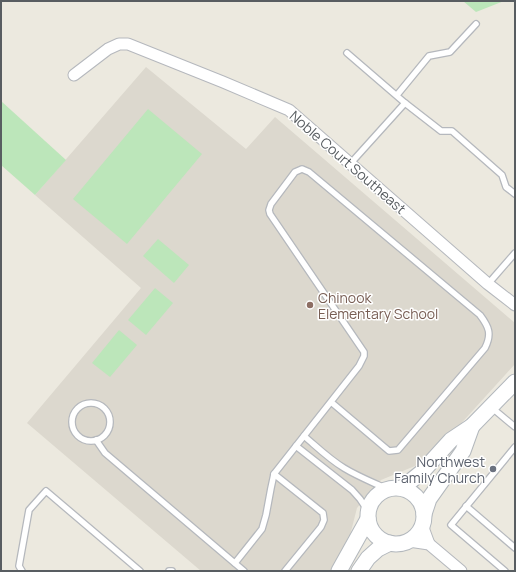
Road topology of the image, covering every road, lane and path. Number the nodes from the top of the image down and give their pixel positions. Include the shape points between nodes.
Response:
1 (476, 24) dead end
2 (347, 53) dead end
3 (74, 75) dead end
4 (397, 95) junction
5 (405, 103) junction
6 (350, 164) junction
7 (515, 194) edge
8 (515, 253) edge
9 (488, 284) junction
10 (515, 305) edge
11 (515, 382) edge
12 (331, 402) junction
13 (491, 407) junction
14 (472, 426) junction
15 (515, 427) edge
16 (304, 436) junction
17 (96, 440) junction
18 (296, 446) junction
19 (515, 447) edge
20 (274, 474) junction
21 (402, 488) junction
22 (387, 489) junction
23 (466, 506) junction
24 (368, 515) junction
25 (423, 520) junction
26 (409, 540) junction
27 (390, 543) junction
28 (429, 544) junction
29 (515, 548) edge
30 (235, 563) junction
31 (22, 571) edge
32 (140, 571) edge
33 (244, 571) edge
34 (285, 571) edge
35 (339, 571) edge
36 (359, 571) edge
37 (461, 571) edge
38 (505, 571) edge

1 - 4 lane via 450,52 429,56
2 - 4 lane
3 - 6 street, Noble Court Southeast via 108,49 119,44 128,44 289,110
4 - 5 lane
5 - 6 lane
5 - 7 lane via 441,131 452,131 502,175 506,187
6 - 9 street, Noble Court Southeast
8 - 9 lane
9 - 10 street, Noble Court Southeast
11 - 13 main road
12 - 12 lane via 359,366 364,352 270,214 271,204 295,172 302,169 309,172 474,310 487,324 490,334 485,348 398,450 389,451
12 - 16 lane
13 - 14 main road
13 - 15 lane
14 - 21 main road via 451,440 422,472
14 - 25 main road via 463,451 430,499
16 - 18 lane
16 - 22 lane via 343,467
17 - 17 lane via 106,434 110,418 104,408 93,403 77,410 73,426 79,436 90,441
17 - 30 lane via 105,454
18 - 20 lane
18 - 24 lane via 352,490
19 - 23 lane
20 - 30 lane via 262,530
20 - 34 lane via 323,513 324,520
21 - 22 main road
21 - 25 main road via 417,497 422,505
22 - 24 main road via 374,497
23 - 29 lane
23 - 38 lane via 451,525
24 - 27 main road via 370,528 375,535
24 - 35 main road
25 - 26 main road via 419,531
25 - 28 street
26 - 27 main road via 400,544
26 - 28 street
27 - 36 main road via 368,558
28 - 37 street
30 - 33 lane
31 - 32 lane via 19,566 29,510 46,491

